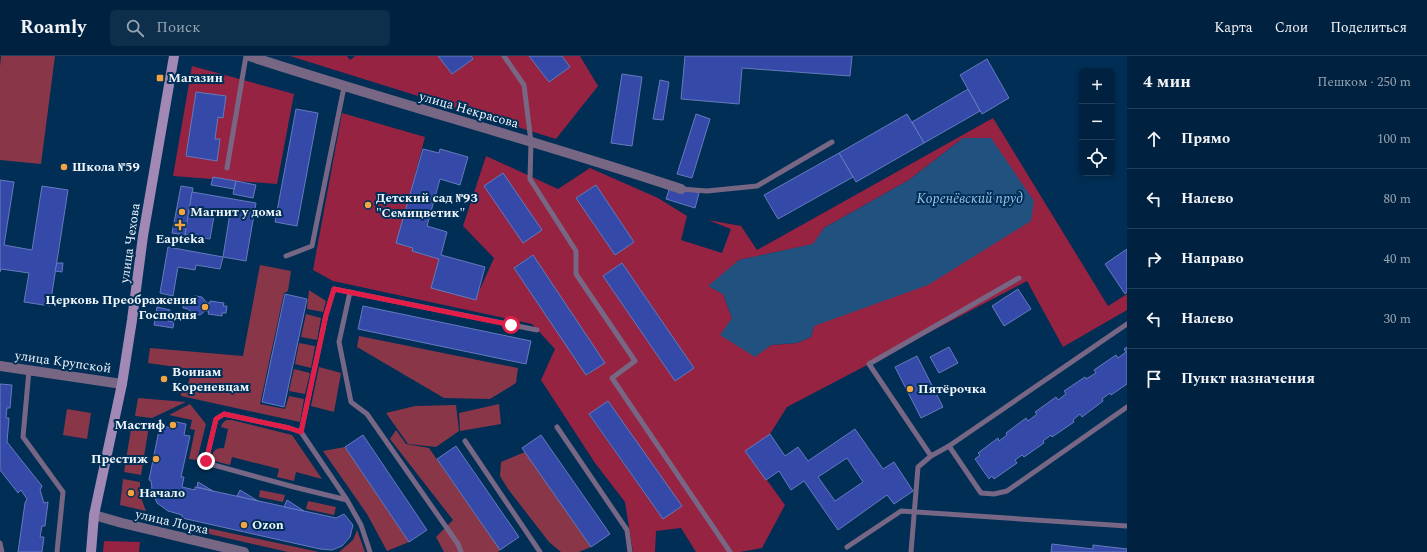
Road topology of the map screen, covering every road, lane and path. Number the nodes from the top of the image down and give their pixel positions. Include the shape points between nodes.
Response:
1 (174, 56) edge
2 (246, 56) edge
3 (249, 56) edge
4 (504, 56) edge
5 (344, 87) junction
6 (531, 142) junction
7 (832, 142) dead end
8 (227, 168) dead end
9 (681, 189) joint
10 (286, 256) dead end
11 (1019, 278) dead end
12 (350, 292) junction
13 (1127, 324) edge
14 (536, 330) dead end
15 (0, 366) edge
16 (29, 370) junction
17 (122, 384) junction
18 (1127, 407) edge
19 (557, 427) dead end
20 (301, 432) junction
21 (465, 441) dead end
22 (949, 446) junction
23 (931, 456) junction
24 (347, 500) junction
25 (915, 512) junction
26 (94, 515) junction
27 (1127, 526) edge
28 (0, 542) edge
29 (847, 547) dead end
30 (2, 552) edge
31 (57, 552) edge
32 (92, 552) edge
33 (244, 552) edge
34 (370, 552) edge
35 (461, 552) edge
36 (540, 552) edge
37 (630, 552) edge
38 (730, 552) edge
39 (911, 552) edge

1 - 17 main road, улица Чехова via 143,236
2 - 8 lane
3 - 5 street, улица Некрасова
4 - 6 lane via 524,85
5 - 6 street, улица Некрасова
5 - 10 lane via 312,246
6 - 9 street, улица Некрасова
6 - 38 lane via 530,178 576,251 576,274 635,361 612,378
7 - 9 lane via 756,186 707,191
11 - 23 lane via 870,364
12 - 14 lane
12 - 20 lane via 334,289
12 - 35 lane via 339,342 351,402 367,414 458,544
13 - 22 lane
15 - 16 street, улица Крупской
16 - 17 street, улица Крупской
16 - 31 lane via 23,437 63,492
17 - 26 main road, улица Чехова
18 - 22 lane via 1007,491 994,494 981,493
19 - 37 lane via 627,530
20 - 24 lane
20 - 24 lane via 224,414 216,419 206,461
21 - 36 lane
22 - 23 lane
23 - 25 lane via 918,467
24 - 34 lane via 361,525
25 - 27 lane
25 - 29 lane via 901,511
25 - 39 lane
26 - 32 main road, улица Чехова
26 - 33 street, улица Лорха
28 - 30 lane

